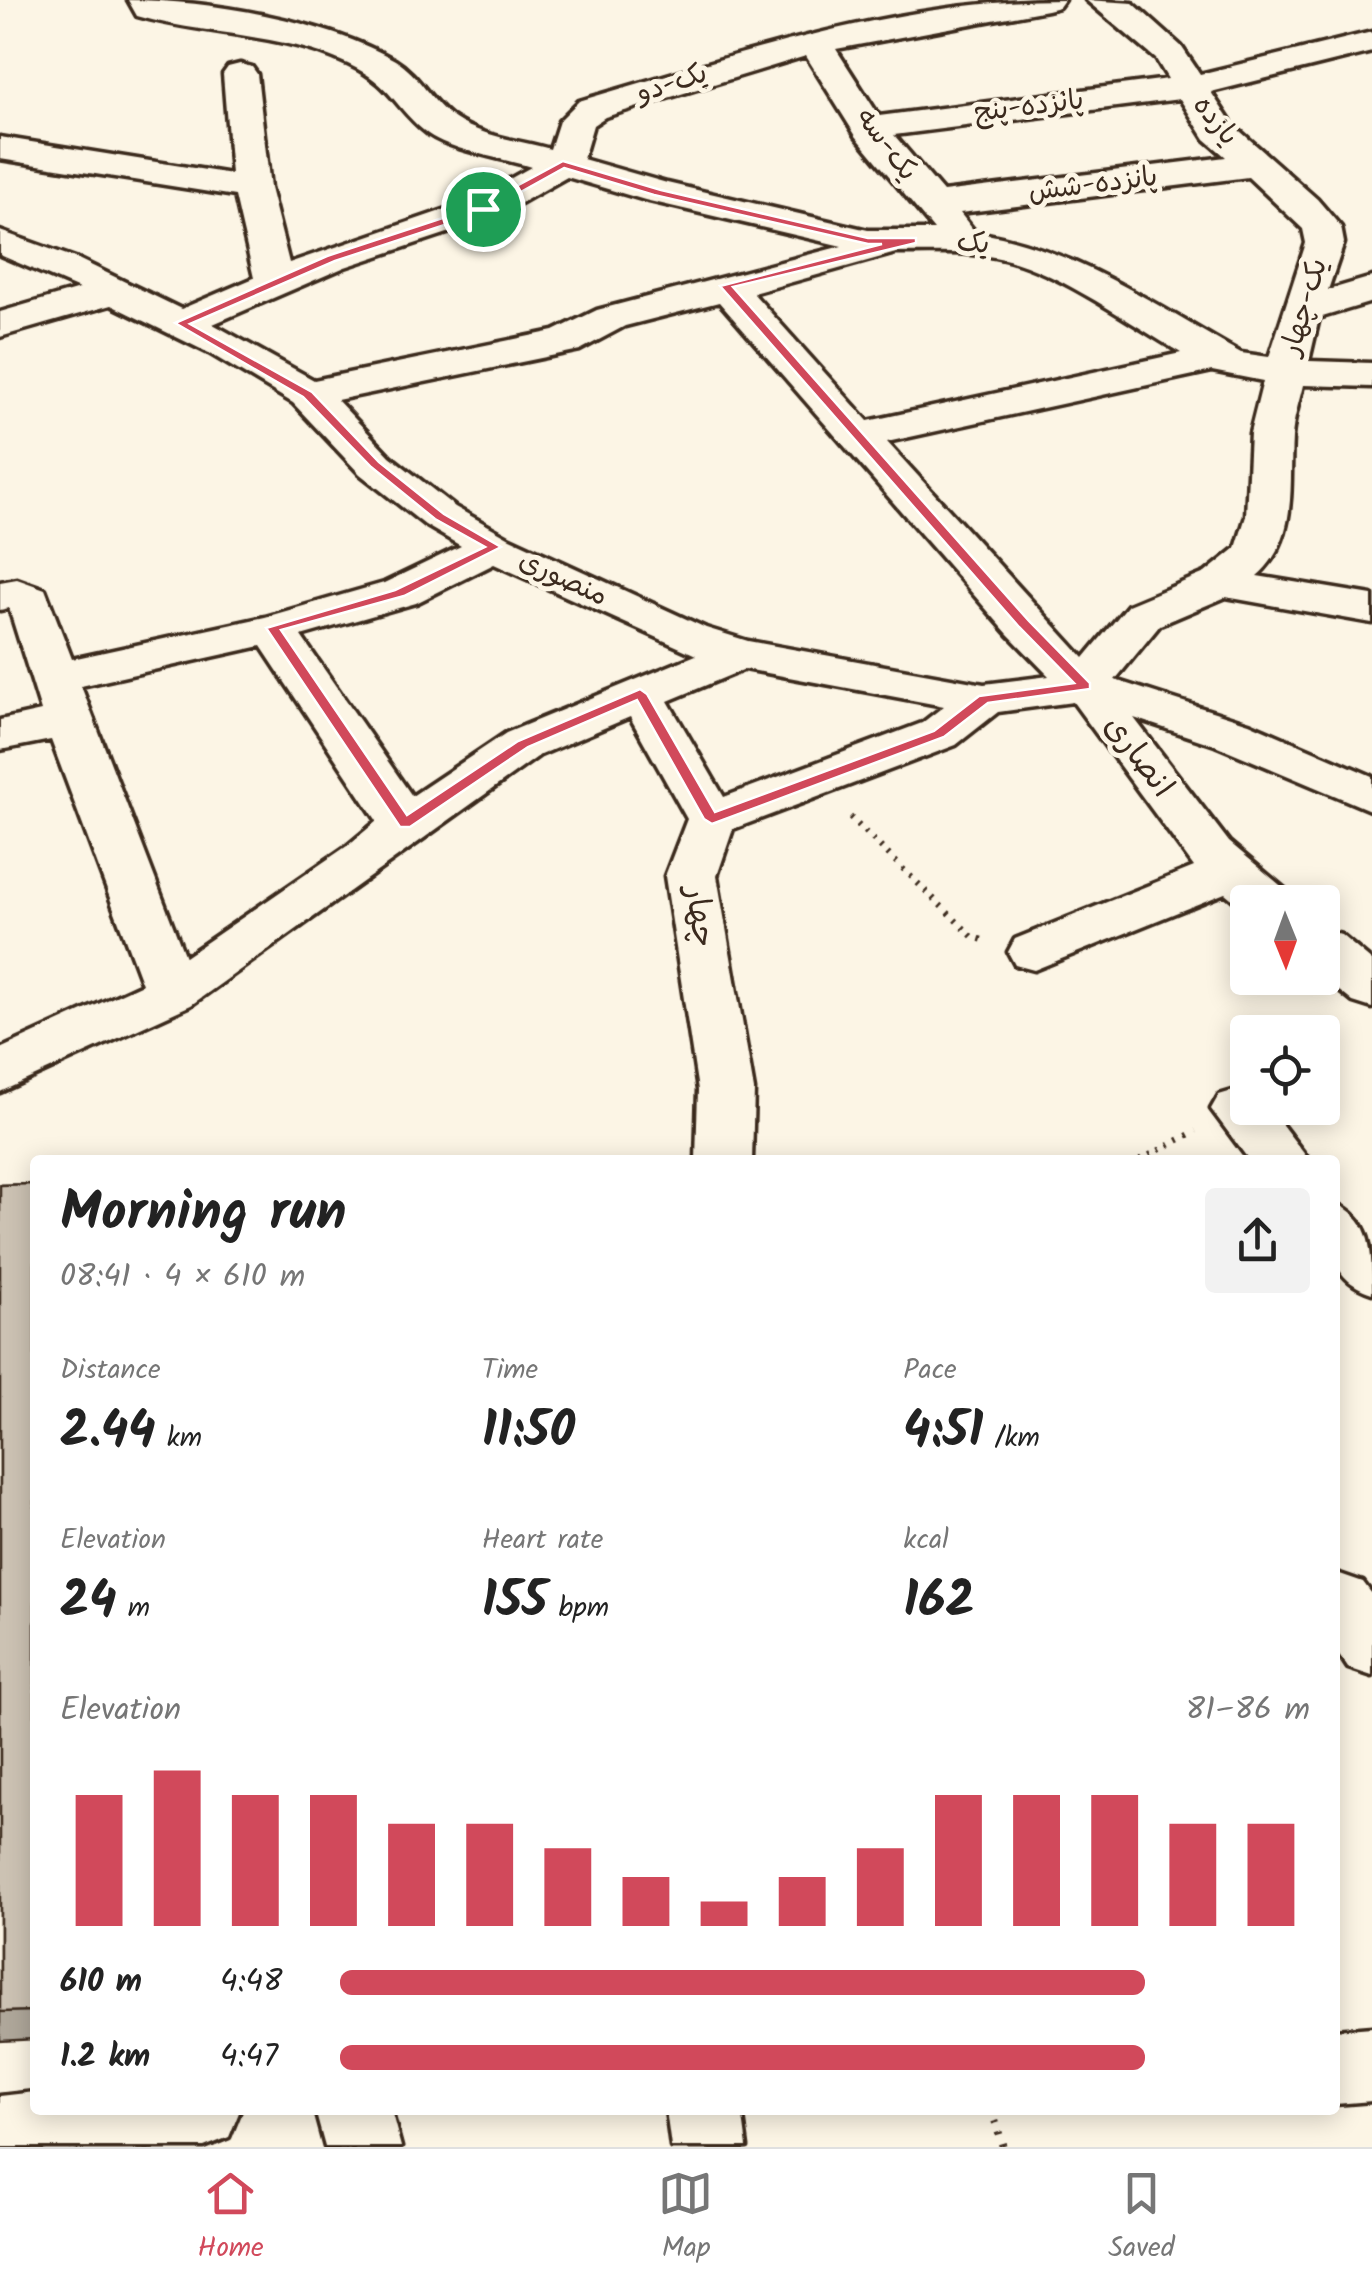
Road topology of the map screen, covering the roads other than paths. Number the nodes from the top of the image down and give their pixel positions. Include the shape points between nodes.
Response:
1 (145, 0) edge
2 (268, 0) edge
3 (1047, 0) edge
4 (1103, 0) edge
5 (214, 16) junction
6 (1372, 42) edge
7 (815, 43) junction
8 (240, 74) dead end
9 (1189, 87) junction
10 (870, 128) junction
11 (0, 148) edge
12 (563, 164) junction
13 (1254, 165) junction
14 (251, 188) junction
15 (932, 205) junction
16 (912, 240) junction
17 (0, 242) edge
18 (965, 242) junction
19 (1325, 243) joint
20 (275, 283) junction
21 (726, 286) junction
22 (1372, 289) edge
23 (116, 292) junction
24 (1302, 311) junction
25 (181, 323) junction
26 (0, 325) edge
27 (1214, 358) junction
28 (1286, 372) junction
29 (1372, 375) edge
30 (308, 394) junction
31 (859, 436) junction
32 (494, 547) junction
33 (1221, 583) junction
34 (12, 596) edge
35 (1372, 609) edge
36 (273, 628) junction
37 (740, 654) junction
38 (1085, 686) junction
39 (640, 694) junction
40 (61, 699) junction
41 (984, 699) junction
42 (0, 735) edge
43 (1372, 795) edge
44 (712, 819) junction
45 (405, 824) junction
46 (1248, 885) edge
47 (1230, 893) edge
48 (1034, 952) road end
49 (1340, 963) edge
50 (1372, 990) edge
51 (172, 992) junction
52 (0, 1072) edge
53 (1253, 1125) edge
54 (724, 1155) edge
55 (1277, 1155) edge
56 (1340, 1231) edge
57 (1372, 1270) edge
58 (1372, 2064) edge
59 (1340, 2067) edge
60 (160, 2115) edge
61 (354, 2115) edge
62 (705, 2115) edge
63 (0, 2134) edge
64 (363, 2147) edge
65 (709, 2147) edge

1 - 5 street, یک via 156,11
2 - 5 street
3 - 7 street
4 - 9 street, یازده via 1151,34
5 - 12 street, یک via 342,47 389,71 442,128
6 - 9 street, پانزده-پنج
7 - 10 street, یک-سه
7 - 12 street, یک-دو via 583,114
8 - 14 street
9 - 10 street, پانزده-پنج
9 - 13 street, یازده via 1218,131
10 - 15 street, یک-سه
11 - 14 street
12 - 16 street, یک via 868,241
12 - 20 street via 483,209
13 - 15 street, پانزده-شش
13 - 19 street, یازده via 1313,216
14 - 20 street
15 - 18 street, یک-سه
16 - 18 street, یک
16 - 21 street
17 - 23 street, منصوری
18 - 27 street, یک via 1052,263
19 - 24 street, یک-چهار
20 - 25 street
21 - 30 street via 611,318 566,341
21 - 31 street
22 - 24 street
23 - 25 street, منصوری
23 - 26 street
24 - 28 street, یک-چهار
25 - 30 street, منصوری
27 - 28 street, یک
27 - 31 street
28 - 29 street, یک
28 - 33 street, انصاری via 1270,432 1268,516 1256,554
30 - 32 street, منصوری via 375,465 440,516
31 - 38 street
32 - 36 street via 400,593
32 - 37 street, منصوری via 690,638
33 - 35 street
33 - 38 street, انصاری via 1144,615
34 - 40 street
36 - 40 street
36 - 45 street
37 - 39 street
37 - 41 street, منصوری
38 - 41 street, منصوری
38 - 43 street via 1232,734
38 - 46 street, انصاری via 1210,854
39 - 44 street
39 - 45 street via 523,744
40 - 42 street
40 - 51 street
41 - 44 street via 939,734
44 - 54 street, چهار via 690,876 726,1090
45 - 51 street
47 - 48 street
49 - 50 street
51 - 52 street
53 - 55 street
56 - 57 street
58 - 59 street
60 - 63 street
61 - 64 street
62 - 65 street

